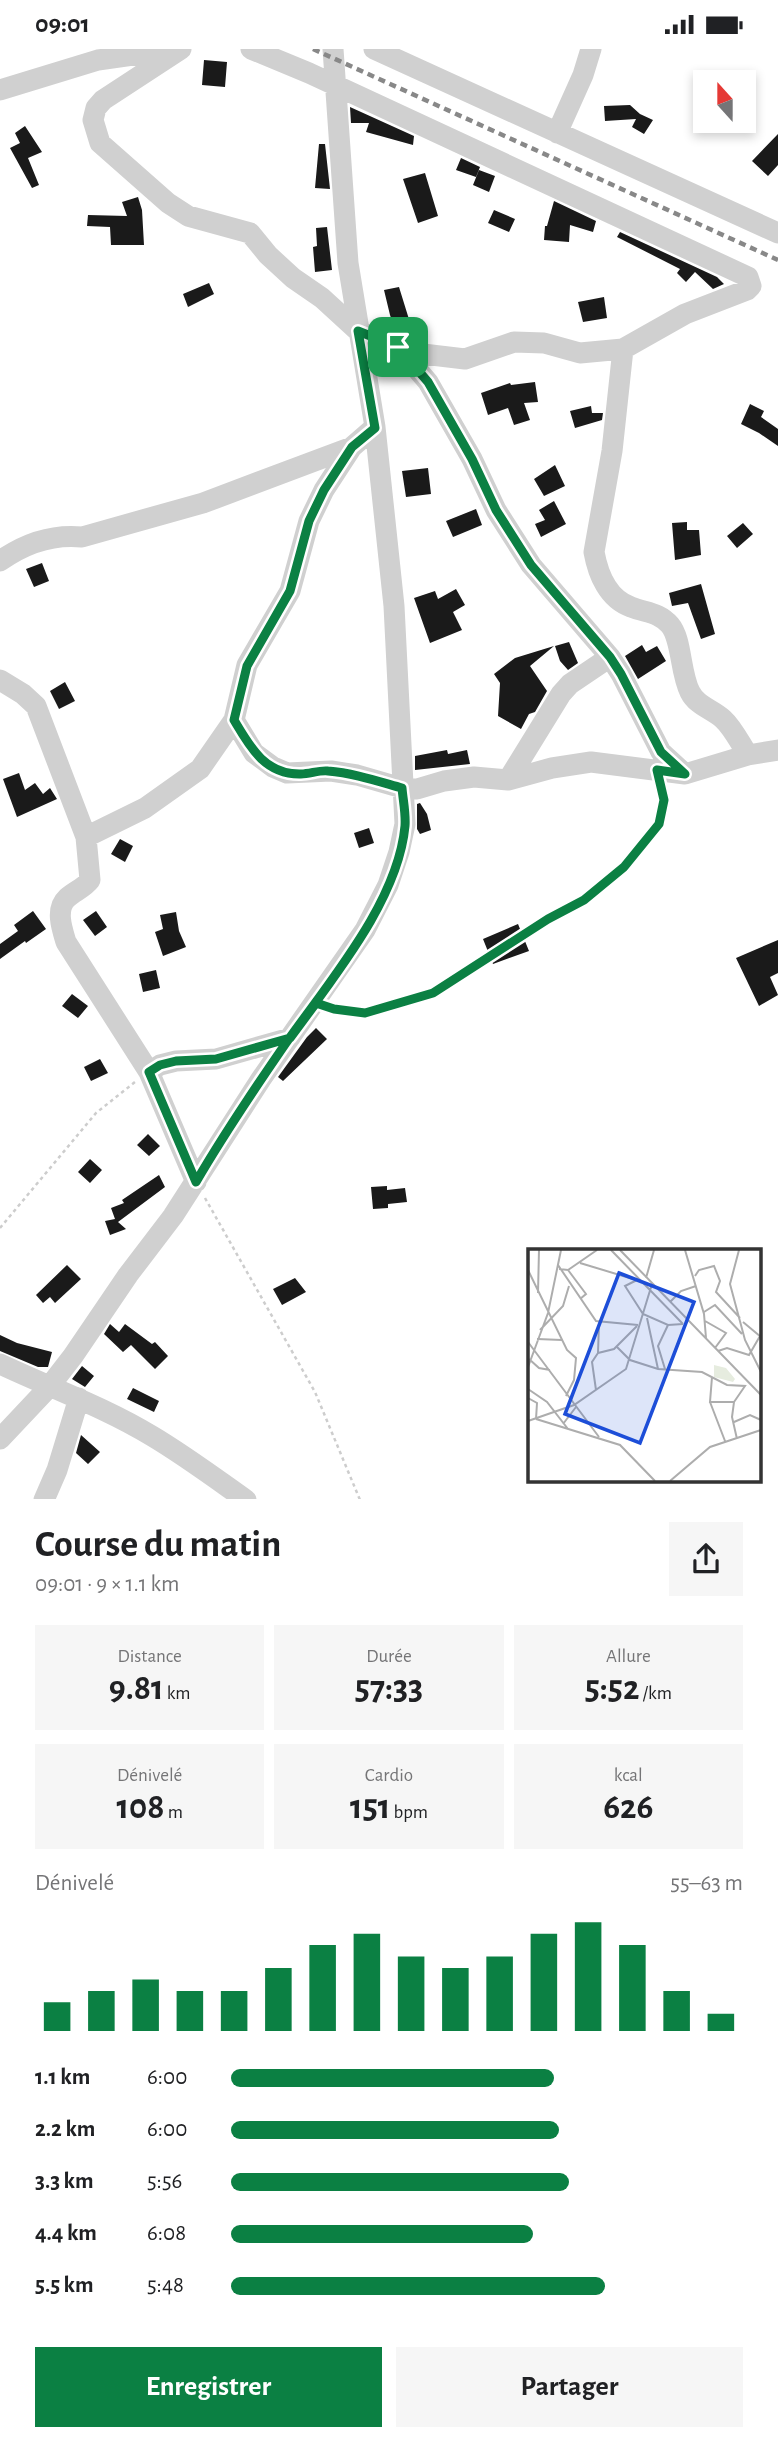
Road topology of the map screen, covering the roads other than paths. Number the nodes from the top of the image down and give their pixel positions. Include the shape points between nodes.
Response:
1 (179, 49) edge
2 (251, 49) edge
3 (333, 49) edge
4 (374, 49) edge
5 (591, 49) edge
6 (337, 87) junction
7 (0, 90) edge
8 (557, 133) junction
9 (778, 233) edge
10 (358, 331) junction
11 (398, 347) junction
12 (623, 349) junction
13 (375, 428) junction
14 (352, 447) junction
15 (0, 561) edge
16 (610, 657) junction
17 (0, 680) edge
18 (234, 720) junction
19 (778, 750) edge
20 (748, 755) junction
21 (685, 774) junction
22 (508, 780) junction
23 (402, 788) junction
24 (86, 837) junction
25 (290, 1038) junction
26 (142, 1077) junction
27 (196, 1182) junction
28 (0, 1364) edge
29 (49, 1387) junction
30 (79, 1398) junction
31 (0, 1439) edge
32 (44, 1499) edge
33 (245, 1499) edge

1 - 7 street via 97,60
1 - 10 street via 96,108 93,120 100,143 188,216 250,233 293,278 322,297
2 - 6 street
3 - 6 street
4 - 8 street
5 - 8 street
6 - 10 street via 348,263
6 - 12 street via 751,281 747,290 685,314
8 - 9 street
10 - 11 street
10 - 13 street
11 - 12 street via 465,359 514,342 544,343 580,353
11 - 16 street via 428,382 496,510 531,565
12 - 20 street via 612,451 594,552 597,566 621,603 657,614 670,624 690,693 723,719
13 - 14 street
13 - 23 street via 394,606
14 - 15 street via 202,503 89,536 50,538 19,548
14 - 18 street via 309,521 290,591 247,666
16 - 21 street via 661,752
16 - 22 street via 561,694
17 - 24 street via 36,706
18 - 23 street via 254,753 287,773 331,771
18 - 24 street via 188,780
19 - 20 street
20 - 21 street
21 - 22 street via 591,762
22 - 23 street via 474,778
23 - 25 street via 405,824 388,885 365,930
24 - 26 street via 90,880 61,906 61,927
25 - 26 street via 216,1059 160,1065
25 - 27 street
26 - 27 street
27 - 29 street
28 - 29 street
29 - 30 street
29 - 31 street
30 - 32 street
30 - 33 street via 151,1435

